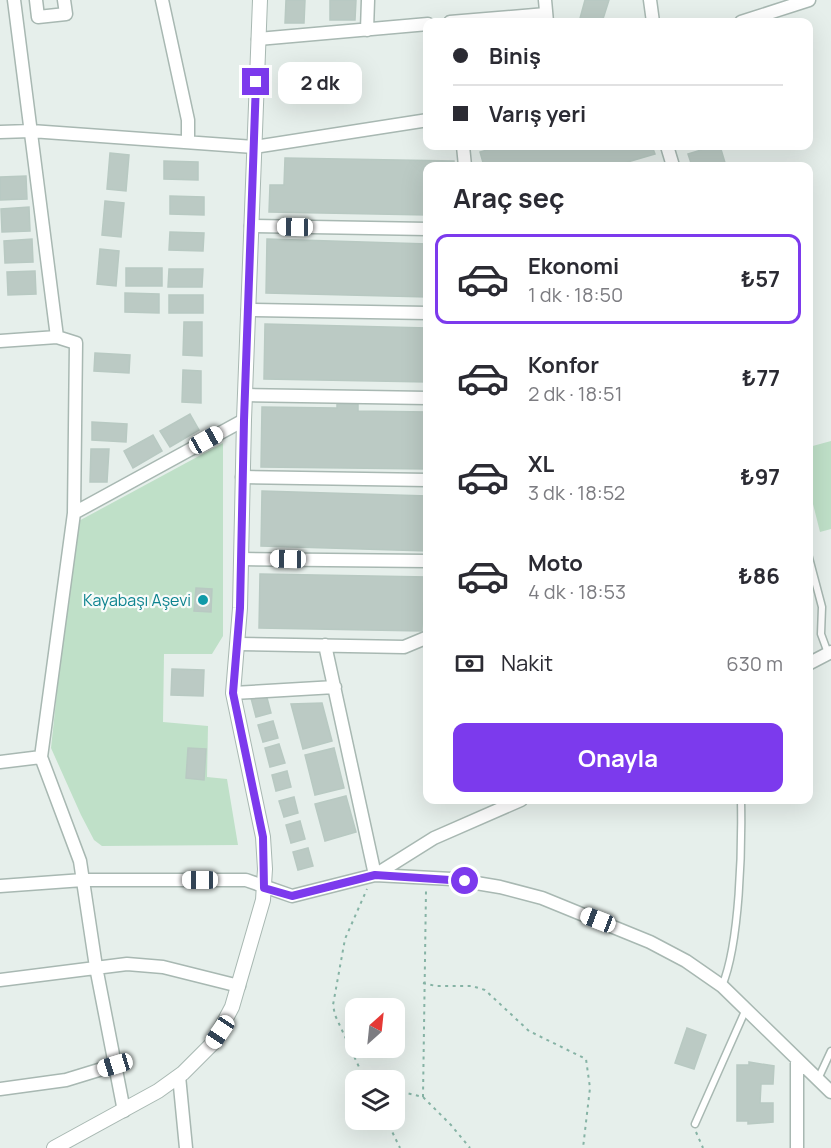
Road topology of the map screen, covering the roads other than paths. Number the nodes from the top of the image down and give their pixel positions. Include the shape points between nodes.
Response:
1 (14, 0) edge
2 (36, 0) edge
3 (64, 0) edge
4 (162, 0) edge
5 (260, 0) edge
6 (368, 0) edge
7 (545, 0) edge
8 (650, 0) edge
9 (808, 0) edge
10 (546, 18) edge
11 (652, 18) edge
12 (753, 18) edge
13 (423, 24) edge
14 (367, 30) junction
15 (258, 39) junction
16 (423, 121) edge
17 (31, 131) junction
18 (0, 132) edge
19 (188, 142) junction
20 (254, 147) junction
21 (251, 226) junction
22 (423, 229) edge
23 (248, 310) junction
24 (423, 313) edge
25 (57, 337) junction
26 (0, 341) edge
27 (244, 395) junction
28 (423, 398) edge
29 (244, 420) junction
30 (242, 477) junction
31 (423, 480) edge
32 (74, 513) junction
33 (241, 559) junction
34 (423, 561) edge
35 (813, 573) edge
36 (423, 639) edge
37 (237, 644) junction
38 (325, 645) junction
39 (830, 653) edge
40 (813, 662) edge
41 (335, 687) junction
42 (233, 693) junction
43 (41, 757) junction
44 (0, 762) edge
45 (512, 804) edge
46 (741, 804) edge
47 (375, 875) junction
48 (83, 880) junction
49 (0, 886) edge
50 (264, 888) junction
51 (96, 967) junction
52 (0, 980) edge
53 (239, 986) junction
54 (722, 986) junction
55 (746, 1008) junction
56 (831, 1051) edge
57 (797, 1059) junction
58 (115, 1065) junction
59 (178, 1076) junction
60 (818, 1079) junction
61 (0, 1089) edge
62 (831, 1092) edge
63 (124, 1111) junction
64 (694, 1124) road end
65 (54, 1148) edge
66 (186, 1148) edge
67 (796, 1148) edge

1 - 17 street
2 - 3 street via 38,17 66,14
4 - 19 street via 188,120
5 - 15 street
6 - 14 street
7 - 10 street
8 - 11 street
9 - 12 street
13 - 14 street
14 - 15 street
15 - 20 street
16 - 20 street
17 - 18 street
17 - 19 street
17 - 25 street
19 - 20 street
20 - 21 street
21 - 22 street
21 - 23 street
23 - 24 street
23 - 27 street
25 - 26 street
25 - 32 street via 76,343
27 - 28 street
27 - 29 street
29 - 30 street
29 - 32 street
30 - 31 street
30 - 33 street
32 - 43 street
33 - 34 street
33 - 37 street
35 - 39 lane via 822,607 821,634
36 - 38 street via 404,646
37 - 38 street
37 - 42 street
38 - 41 street
39 - 40 street
41 - 42 street
41 - 47 street
42 - 50 street via 263,837
43 - 44 street
43 - 48 street via 73,837
45 - 47 street via 434,838
46 - 54 lane via 736,910 729,969
47 - 50 street via 301,896 282,895
47 - 54 street via 477,883 542,898 667,950
48 - 49 street
48 - 50 street via 246,880
48 - 51 street
50 - 53 street via 260,916
51 - 52 street
51 - 53 street via 163,967
51 - 58 street
53 - 59 street via 220,1032
54 - 55 street
55 - 57 street
55 - 64 lane
56 - 60 lane
57 - 60 street
57 - 67 street
58 - 61 street via 66,1080
58 - 63 street
59 - 63 street
59 - 66 street
60 - 62 street
63 - 65 street

